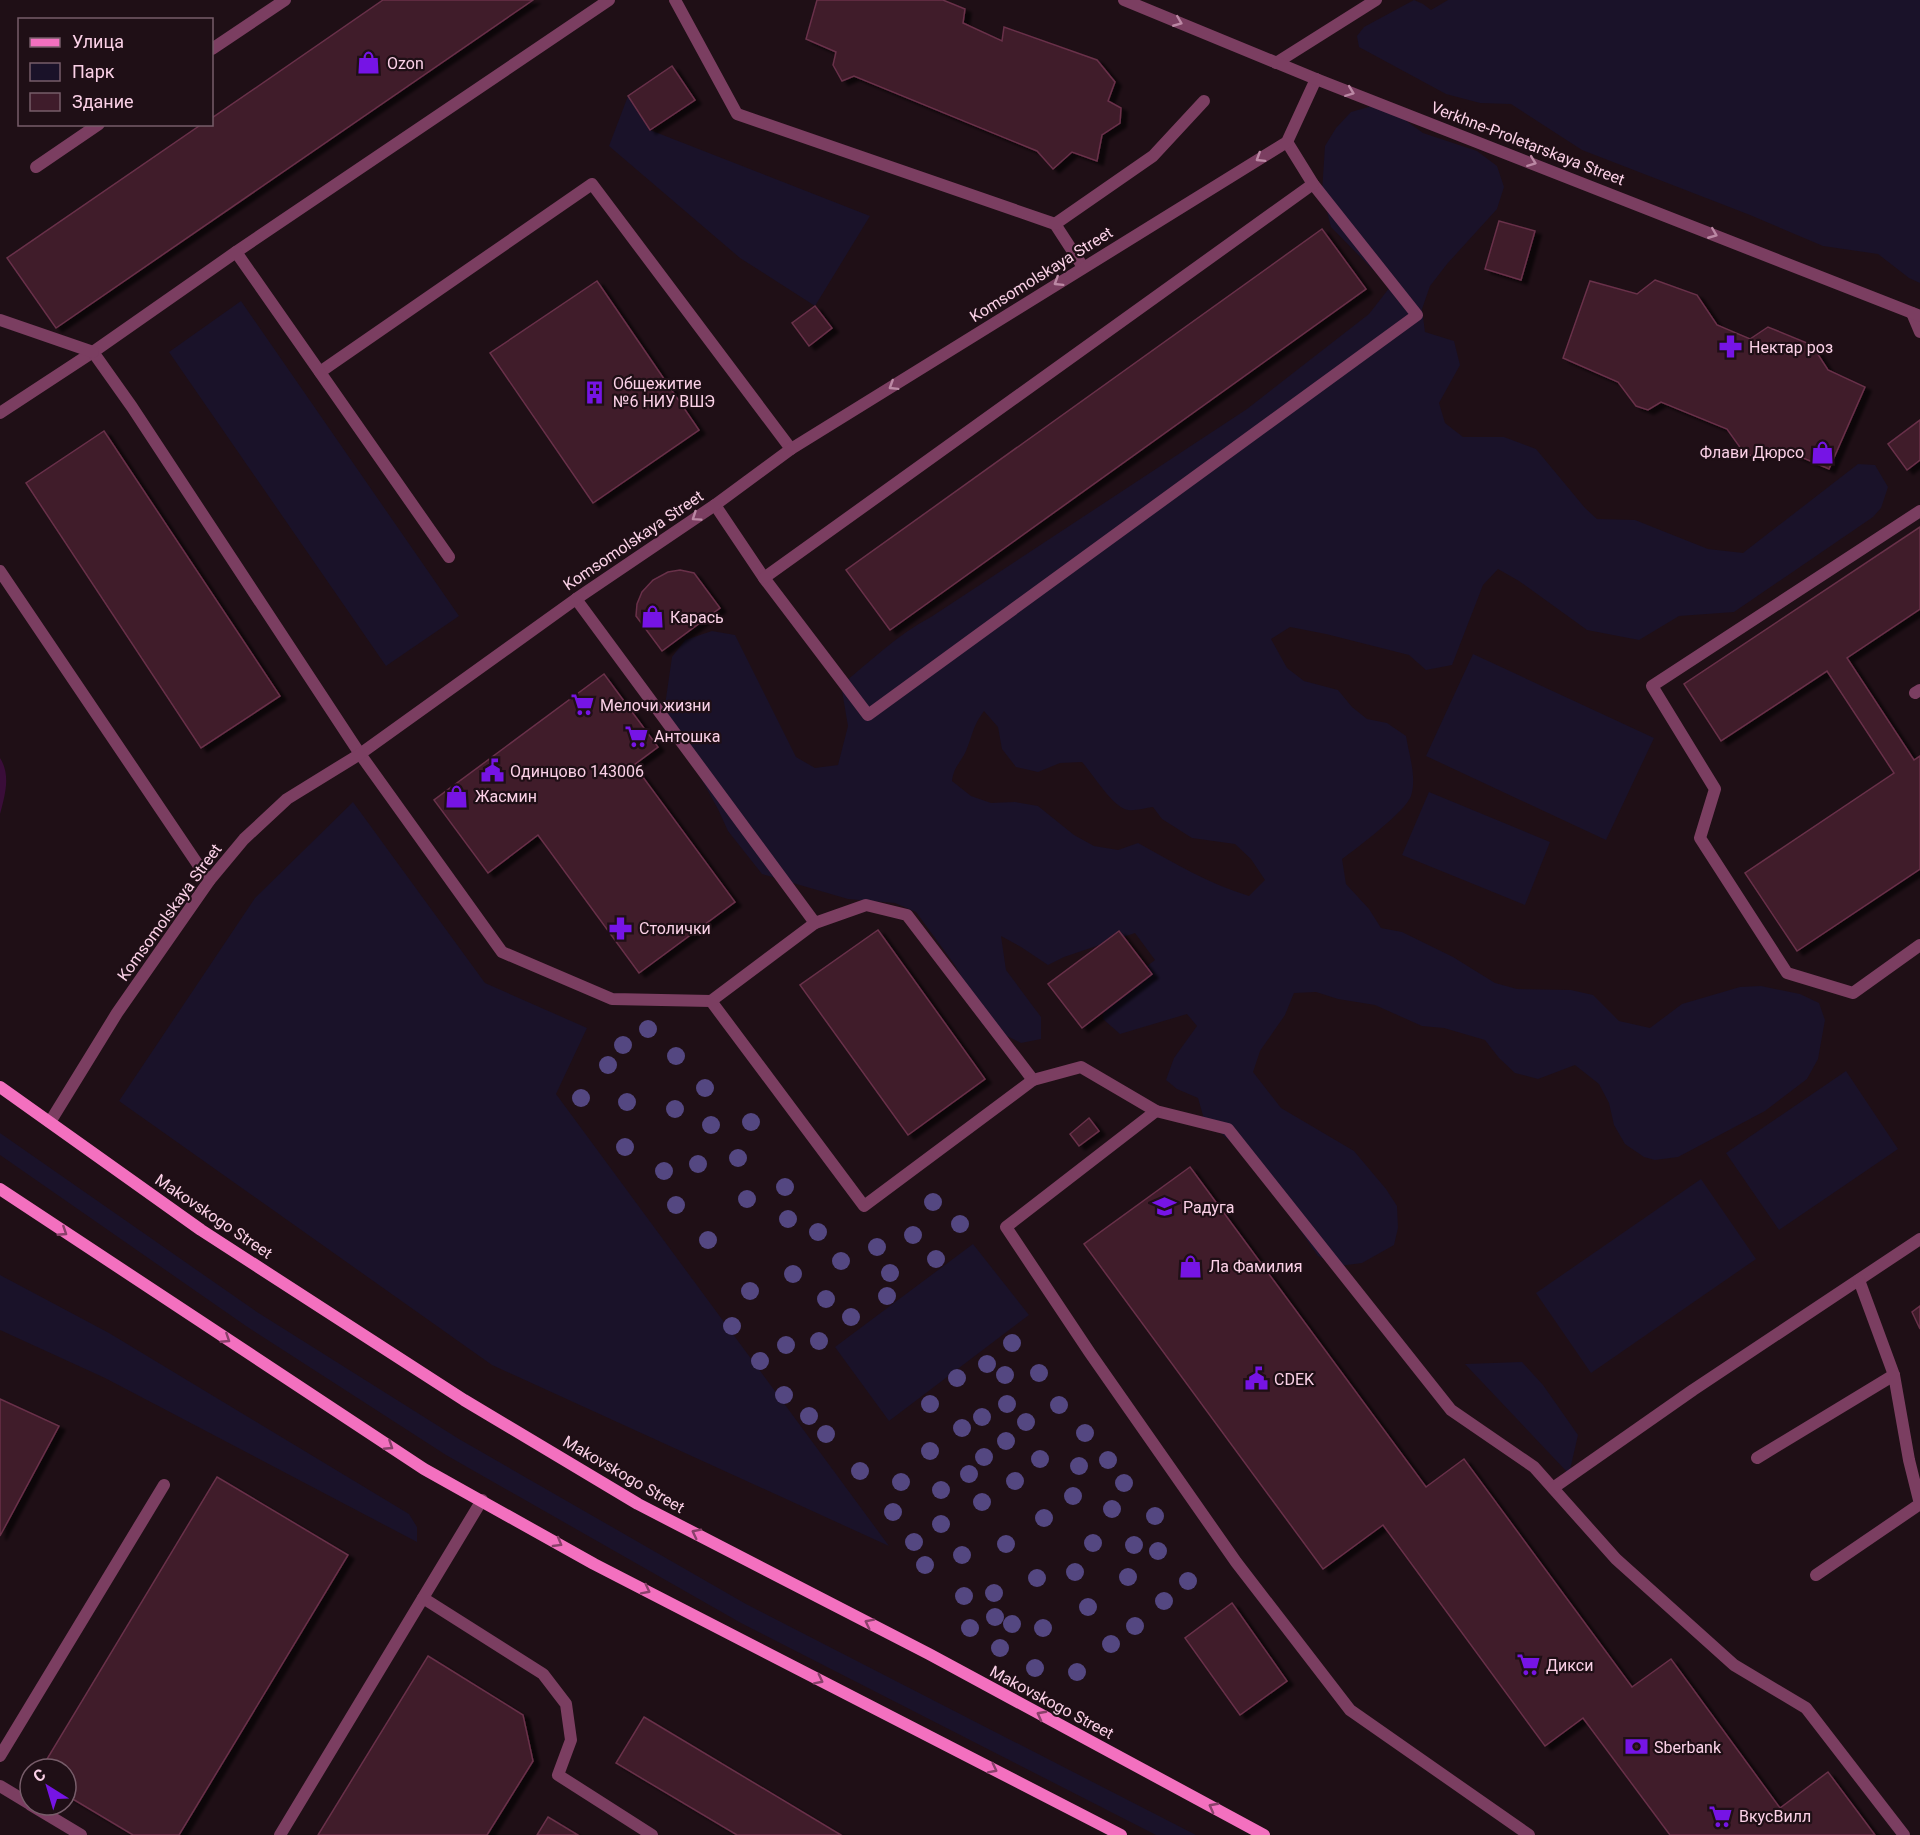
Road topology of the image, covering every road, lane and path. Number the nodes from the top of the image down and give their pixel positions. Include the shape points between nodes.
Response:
1 (285, 0) edge
2 (609, 0) edge
3 (675, 0) edge
4 (1124, 0) edge
5 (1376, 0) edge
6 (213, 48) edge
7 (1276, 63) junction
8 (1316, 79) junction
9 (1204, 101) dead end
10 (96, 126) edge
11 (1287, 142) junction
12 (36, 167) dead end
13 (1313, 184) junction
14 (1055, 224) junction
15 (237, 252) junction
16 (1083, 267) junction
17 (1916, 314) edge
18 (0, 320) edge
19 (1920, 332) edge
20 (93, 352) junction
21 (320, 372) junction
22 (0, 413) edge
23 (791, 449) junction
24 (715, 505) junction
25 (1920, 511) edge
26 (449, 557) dead end
27 (0, 571) edge
28 (764, 578) junction
29 (576, 599) junction
30 (360, 754) junction
31 (209, 881) junction
32 (815, 923) junction
33 (1920, 945) edge
34 (711, 1001) junction
35 (1033, 1080) junction
36 (0, 1087) edge
37 (1156, 1111) junction
38 (50, 1122) junction
39 (0, 1191) edge
40 (1920, 1239) edge
41 (1859, 1280) junction
42 (1894, 1375) junction
43 (1757, 1458) dead end
44 (164, 1485) dead end
45 (1553, 1488) junction
46 (482, 1500) junction
47 (1816, 1575) dead end
48 (423, 1598) junction
49 (0, 1756) edge
50 (0, 1786) edge
51 (18, 1797) edge
52 (51, 1817) edge
53 (81, 1835) edge
54 (280, 1835) edge
55 (652, 1835) edge
56 (1121, 1835) edge
57 (1264, 1835) edge
58 (1528, 1835) edge
59 (1904, 1835) edge

1 - 6 street
2 - 15 street
3 - 14 street via 737,114
4 -> 7 street, Verkhne-Proletarskaya Street
5 - 7 street
7 - 8 street, Verkhne-Proletarskaya Street
8 - 11 street
8 -> 17 street, Verkhne-Proletarskaya Street
9 - 14 street via 1153,156
10 - 12 street
11 - 13 street
11 -> 16 street, Komsomolskaya Street
13 - 28 street
13 - 28 street via 1417,315 868,716
14 - 16 street
15 - 20 street
15 - 21 street
16 -> 23 street, Komsomolskaya Street
17 - 19 street
18 - 20 street
20 - 22 street
20 - 30 street
21 - 23 street via 592,184
21 - 26 street
23 - 24 street, Komsomolskaya Street
24 - 28 street
24 -> 29 street, Komsomolskaya Street
25 - 33 street via 1652,686 1715,789 1700,838 1787,973 1853,993
27 - 31 street
29 - 30 street, Komsomolskaya Street
29 - 32 street
30 - 31 street, Komsomolskaya Street via 287,799 244,839
30 - 34 street via 502,952 612,999
31 - 38 street, Komsomolskaya Street via 117,1013
32 - 34 street
32 - 35 street via 866,905 907,915
34 - 35 street via 864,1206
35 - 37 street via 1081,1067
36 - 38 main road, Makovskogo Street
37 - 45 street via 1228,1129 1451,1410 1534,1467
37 - 58 street via 1006,1227 1236,1562 1350,1710
57 -> 38 main road, Makovskogo Street via 929,1654 638,1504 464,1400 201,1230
39 -> 46 main road via 424,1468
40 - 41 street
41 - 42 street
41 - 45 street
42 - 43 street
42 - 47 street via 1920,1504
44 - 49 street
45 - 59 street via 1616,1559 1734,1665 1806,1708
46 - 48 street
46 -> 56 main road via 604,1569
48 - 54 street
48 - 55 street via 543,1674 566,1704 571,1740 558,1775
50 - 51 street
52 - 53 street

